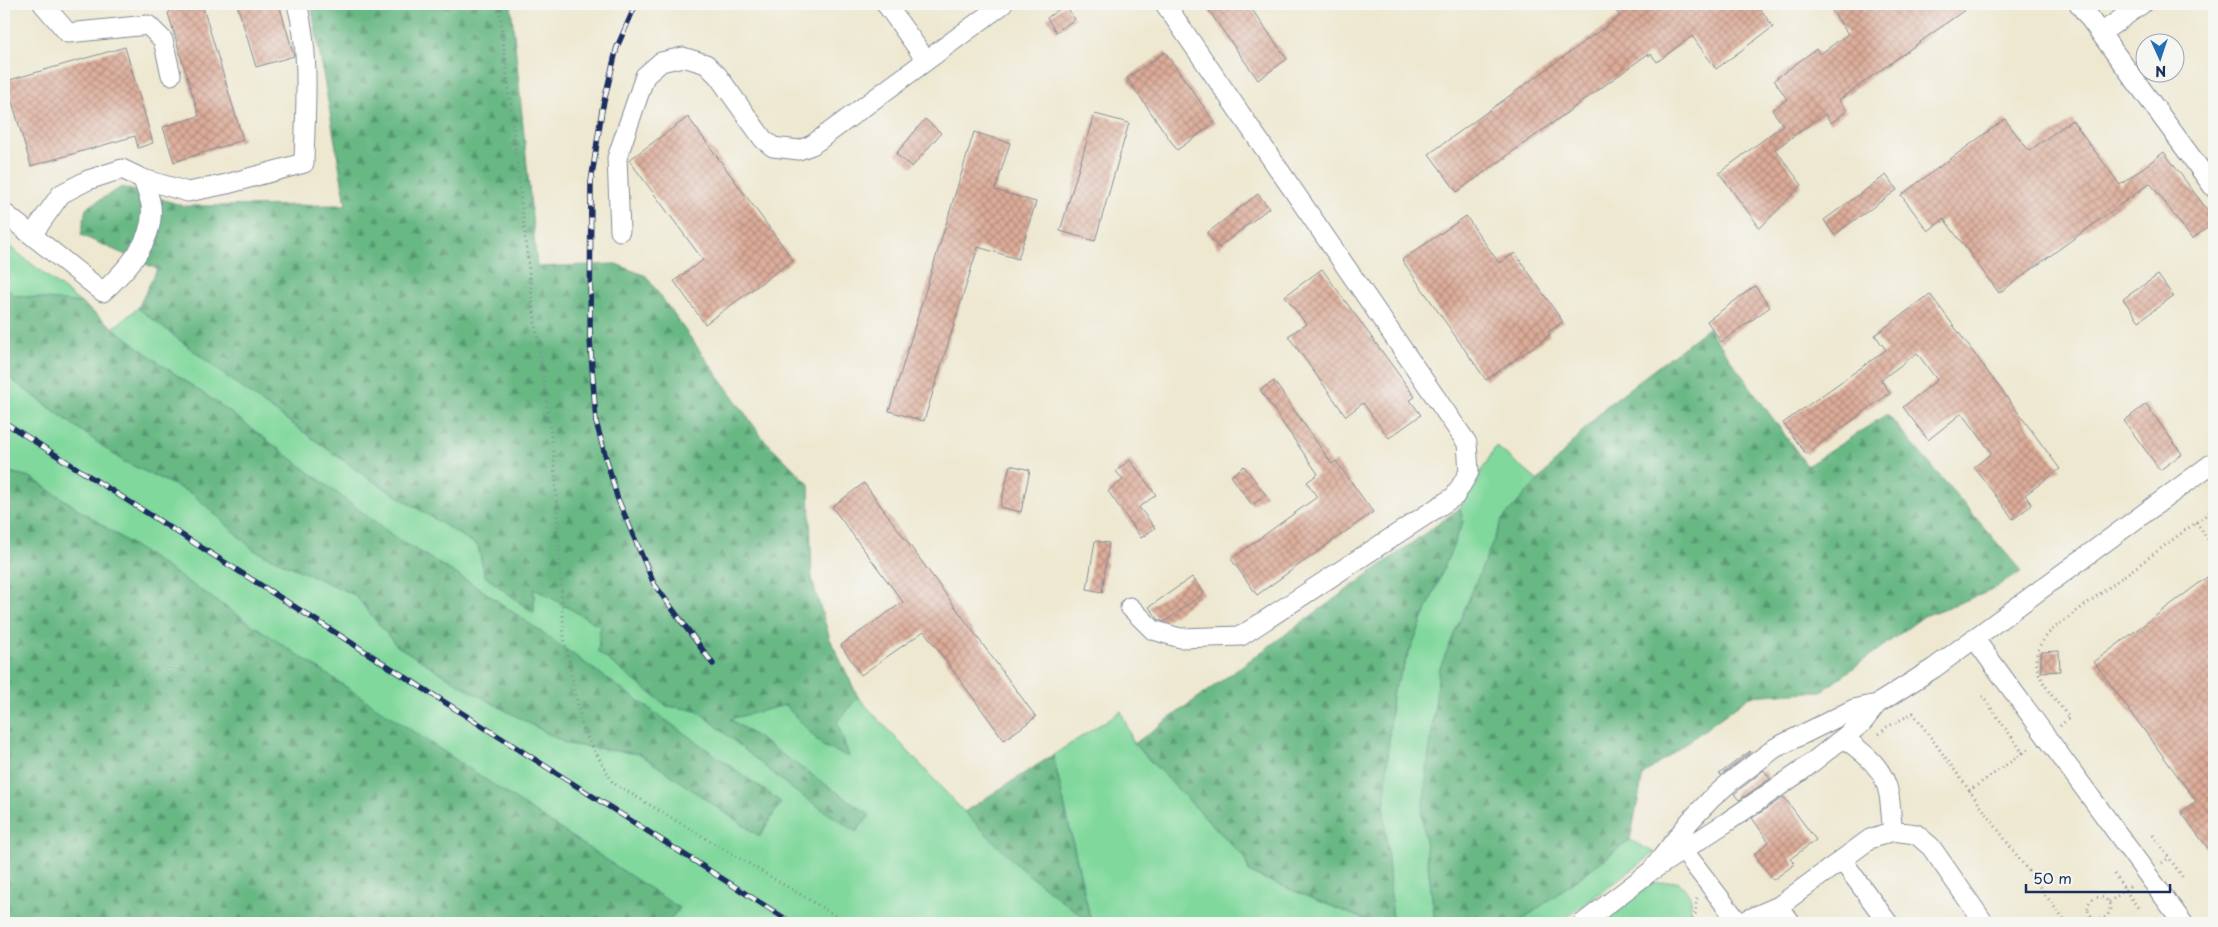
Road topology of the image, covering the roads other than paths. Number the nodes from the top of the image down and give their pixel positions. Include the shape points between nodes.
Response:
1 (43, 4) edge
2 (298, 4) edge
3 (886, 4) edge
4 (1003, 4) edge
5 (1165, 4) edge
6 (2079, 4) edge
7 (2142, 4) edge
8 (2101, 32) junction
9 (926, 60) junction
10 (171, 74) dead end
11 (143, 179) junction
12 (2214, 188) edge
13 (4, 213) edge
14 (620, 231) dead end
15 (32, 235) junction
16 (2214, 462) edge
17 (1130, 607) dead end
18 (1974, 638) junction
19 (1877, 704) junction
20 (1844, 738) junction
21 (1893, 831) junction
22 (1679, 845) junction
23 (1842, 860) junction
24 (1779, 906) junction
25 (1583, 923) edge
26 (1740, 923) edge
27 (1791, 923) edge
28 (1888, 923) edge
29 (1984, 923) edge
30 (2183, 923) edge

1 - 10 street via 68,33 148,24 163,40
2 - 11 street via 306,64 304,163 188,192
3 - 9 street
4 - 9 street
5 - 17 street via 1467,443 1469,472 1454,496 1241,636 1180,638 1153,630
6 - 8 street
7 - 8 street
8 - 12 street
9 - 14 street via 812,145 799,150 773,147 763,139 706,64 683,57 661,62 645,76 617,158
11 - 15 street via 122,169 88,180 61,194
11 - 15 street via 151,206 147,236 130,266 103,292
13 - 15 street
16 - 18 street
18 - 19 street
18 - 30 street
19 - 20 street
19 - 22 street via 1854,709 1775,748 1728,783 1690,821
20 - 21 street via 1876,765 1885,778
20 - 22 street via 1800,772
21 - 23 street via 1870,838
21 - 29 street via 1916,834 1930,847
22 - 25 street
22 - 26 street
23 - 24 street
23 - 28 street
24 - 26 street
24 - 27 street

